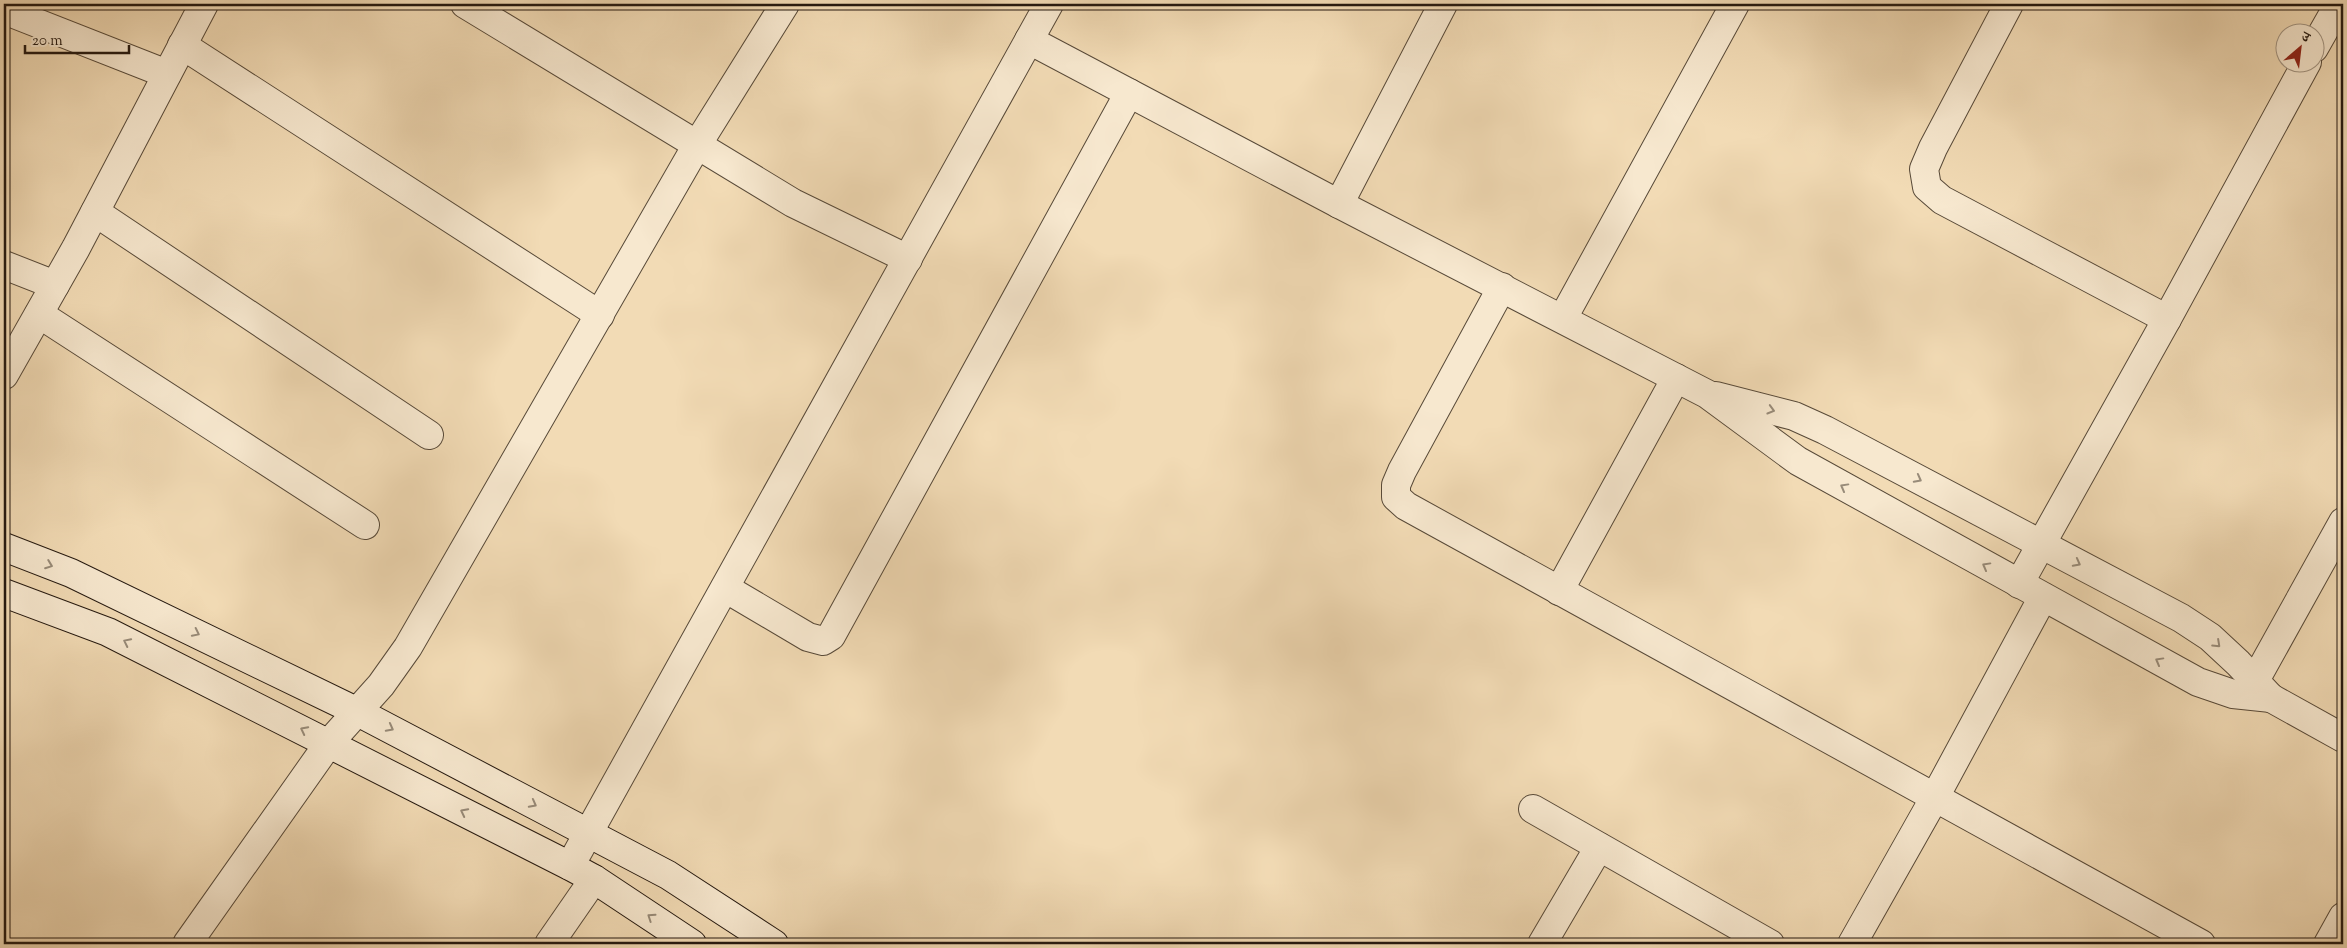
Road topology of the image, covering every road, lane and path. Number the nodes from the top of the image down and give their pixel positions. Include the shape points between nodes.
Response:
1 (204, 4) edge
2 (465, 4) edge
3 (785, 4) edge
4 (1049, 4) edge
5 (1443, 4) edge
6 (1735, 4) edge
7 (2009, 4) edge
8 (2338, 4) edge
9 (4, 10) edge
10 (2324, 30) edge
11 (1029, 40) junction
12 (182, 45) junction
13 (2302, 72) edge
14 (167, 74) junction
15 (1129, 93) junction
16 (698, 146) junction
17 (1339, 204) junction
18 (95, 212) junction
19 (908, 259) junction
20 (4, 264) edge
21 (55, 285) junction
22 (1502, 287) junction
23 (39, 314) junction
24 (600, 315) junction
25 (1563, 318) junction
26 (2167, 319) junction
27 (4, 375) edge
28 (1676, 378) junction
29 (1707, 394) junction
30 (429, 435) dead end
31 (2343, 522) edge
32 (365, 525) dead end
33 (2042, 544) junction
34 (4, 547) edge
35 (2019, 584) junction
36 (725, 588) junction
37 (1559, 591) junction
38 (4, 593) edge
39 (2043, 597) junction
40 (2257, 692) junction
41 (356, 710) junction
42 (2343, 738) edge
43 (329, 742) junction
44 (1935, 797) junction
45 (1533, 809) dead end
46 (589, 834) junction
47 (1600, 847) junction
48 (570, 866) junction
49 (594, 879) junction
50 (2343, 916) edge
51 (187, 944) edge
52 (549, 944) edge
53 (692, 944) edge
54 (774, 944) edge
55 (1542, 944) edge
56 (1770, 944) edge
57 (1852, 944) edge
58 (2201, 944) edge
59 (2328, 944) edge

1 - 12 street
2 - 16 street
3 - 16 street
4 - 11 street
5 - 17 street
6 - 25 street
7 - 26 street via 1933,148 1924,169 1927,187 1942,200
8 - 10 street
9 - 14 street
11 - 15 street
11 - 19 street
12 - 14 street
12 - 24 street
13 - 26 street
14 - 18 street
15 - 17 street
15 - 36 street via 832,636 823,641 808,637
16 - 19 street via 793,204
16 - 24 street
17 - 22 street
18 - 21 street
18 - 30 street
19 - 36 street
20 - 21 street
21 - 23 street
22 - 25 street
22 - 37 street via 1402,471 1396,485 1396,496 1406,506
23 - 27 street
23 - 32 street
24 - 41 street via 408,647 381,685
25 - 28 street
26 - 33 street
28 - 29 street
28 - 37 street
29 -> 33 street via 1794,416
35 -> 29 street via 1798,461
31 - 40 street
33 - 35 street
33 -> 40 street via 2181,618 2210,637
34 -> 41 street via 71,573
35 - 39 street
36 - 46 street
37 - 44 street
43 -> 38 street via 108,632
40 -> 39 street via 2233,694 2198,682
39 - 44 street
40 - 42 street
41 - 43 street
41 -> 46 street
48 -> 43 street
43 - 51 street
44 - 57 street
44 - 58 street
45 - 47 street
46 - 48 street
46 - 54 street via 668,875
47 - 55 street
47 - 56 street
48 - 49 street
49 - 52 street
53 -> 49 street
50 - 59 street

